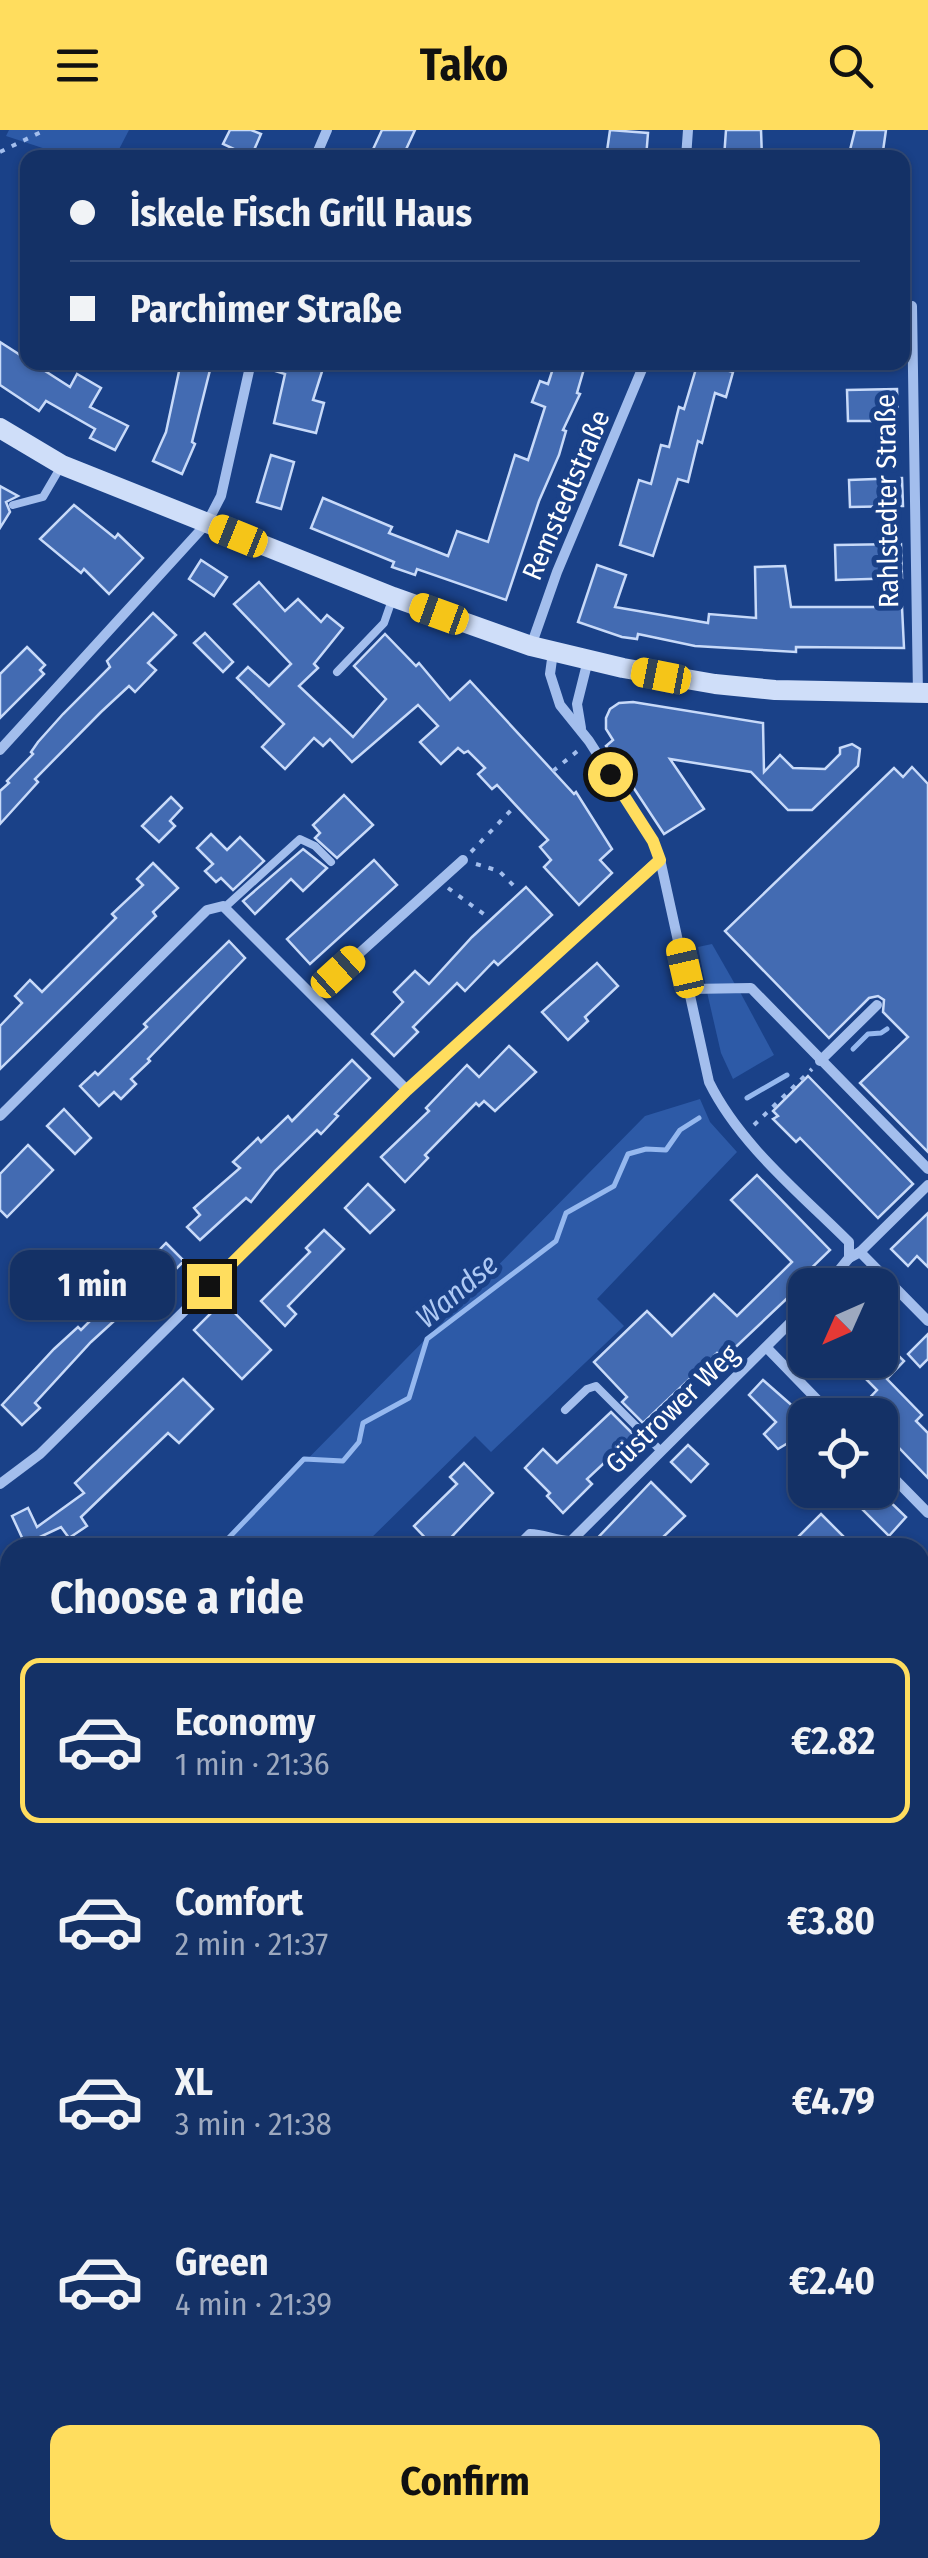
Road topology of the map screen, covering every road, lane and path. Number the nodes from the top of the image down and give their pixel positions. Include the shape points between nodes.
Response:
1 (45, 130) edge
2 (0, 152) edge
3 (912, 306) dead end
4 (249, 370) edge
5 (642, 370) edge
6 (0, 428) edge
7 (62, 464) junction
8 (13, 505) dead end
9 (207, 524) junction
10 (394, 598) junction
11 (531, 646) junction
12 (554, 652) junction
13 (588, 660) junction
14 (337, 672) dead end
15 (923, 694) edge
16 (582, 729) junction
17 (589, 741) junction
18 (0, 750) edge
19 (552, 771) dead end
20 (516, 805) dead end
21 (463, 860) junction
22 (660, 860) junction
23 (331, 862) dead end
24 (439, 882) junction
25 (515, 888) dead end
26 (224, 908) junction
27 (484, 915) dead end
28 (690, 990) junction
29 (314, 996) junction
30 (877, 1006) dead end
31 (820, 1061) junction
32 (407, 1090) junction
33 (0, 1116) edge
34 (744, 1136) junction
35 (928, 1169) edge
36 (928, 1185) edge
37 (854, 1255) junction
38 (843, 1268) edge
39 (928, 1321) edge
40 (788, 1326) edge
41 (767, 1348) junction
42 (816, 1398) edge
43 (565, 1410) dead end
44 (661, 1451) junction
45 (898, 1483) edge
46 (0, 1484) edge
47 (928, 1514) edge
48 (526, 1538) edge
49 (552, 1538) edge
50 (572, 1538) edge

1 - 2 path
3 - 15 street, Rahlstedter Straße
4 - 9 street via 221,496
5 - 11 street, Remstedtstraße
6 - 7 main road, Rahlstedter Straße
7 - 8 lane via 42,497
7 - 9 main road, Rahlstedter Straße
9 - 10 main road, Rahlstedter Straße
9 - 18 street
10 - 11 main road, Rahlstedter Straße
10 - 14 lane via 384,624
11 - 12 main road, Rahlstedter Straße
12 - 13 main road, Rahlstedter Straße
12 - 16 street via 552,684
13 - 15 main road, Rahlstedter Straße via 751,688
13 - 16 street via 577,704
16 - 17 street
17 - 19 path
17 - 22 street
20 - 21 path
21 - 24 street
21 - 25 path via 500,871
22 - 28 street
22 - 32 street
23 - 26 lane via 300,839
24 - 27 path
24 - 29 street
26 - 29 street
26 - 33 street via 207,910
28 - 31 street via 750,988
28 - 34 street via 709,1082
29 - 32 street
30 - 31 street
31 - 34 path
31 - 35 street
32 - 46 street via 40,1454
34 - 37 street via 849,1242
36 - 37 street
37 - 38 street
37 - 39 street
40 - 41 street, Güstrower Weg
41 - 42 street
41 - 44 street, Güstrower Weg
43 - 44 lane via 596,1386
44 - 50 street, Güstrower Weg
45 - 47 street
48 - 49 street, Güstrower Weg

